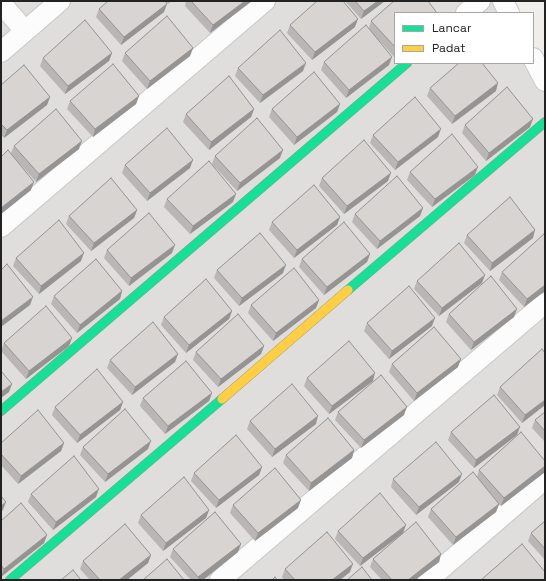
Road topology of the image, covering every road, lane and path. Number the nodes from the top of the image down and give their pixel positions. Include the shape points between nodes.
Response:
1 (60, 1) edge
2 (265, 1) edge
3 (480, 1) edge
4 (503, 1) edge
5 (1, 3) edge
6 (467, 12) edge
7 (508, 12) edge
8 (25, 31) junction
9 (1, 52) edge
10 (534, 60) edge
11 (406, 64) edge
12 (545, 81) edge
13 (545, 122) edge
14 (1, 227) edge
15 (545, 302) edge
16 (1, 411) edge
17 (545, 480) edge
18 (10, 580) edge
19 (220, 580) edge
20 (428, 580) edge

1 - 8 street
2 - 14 street
3 - 6 street
4 - 7 street
5 - 8 street
8 - 9 street
10 - 12 street
11 - 16 street
13 - 18 street
15 - 19 street
17 - 20 street

